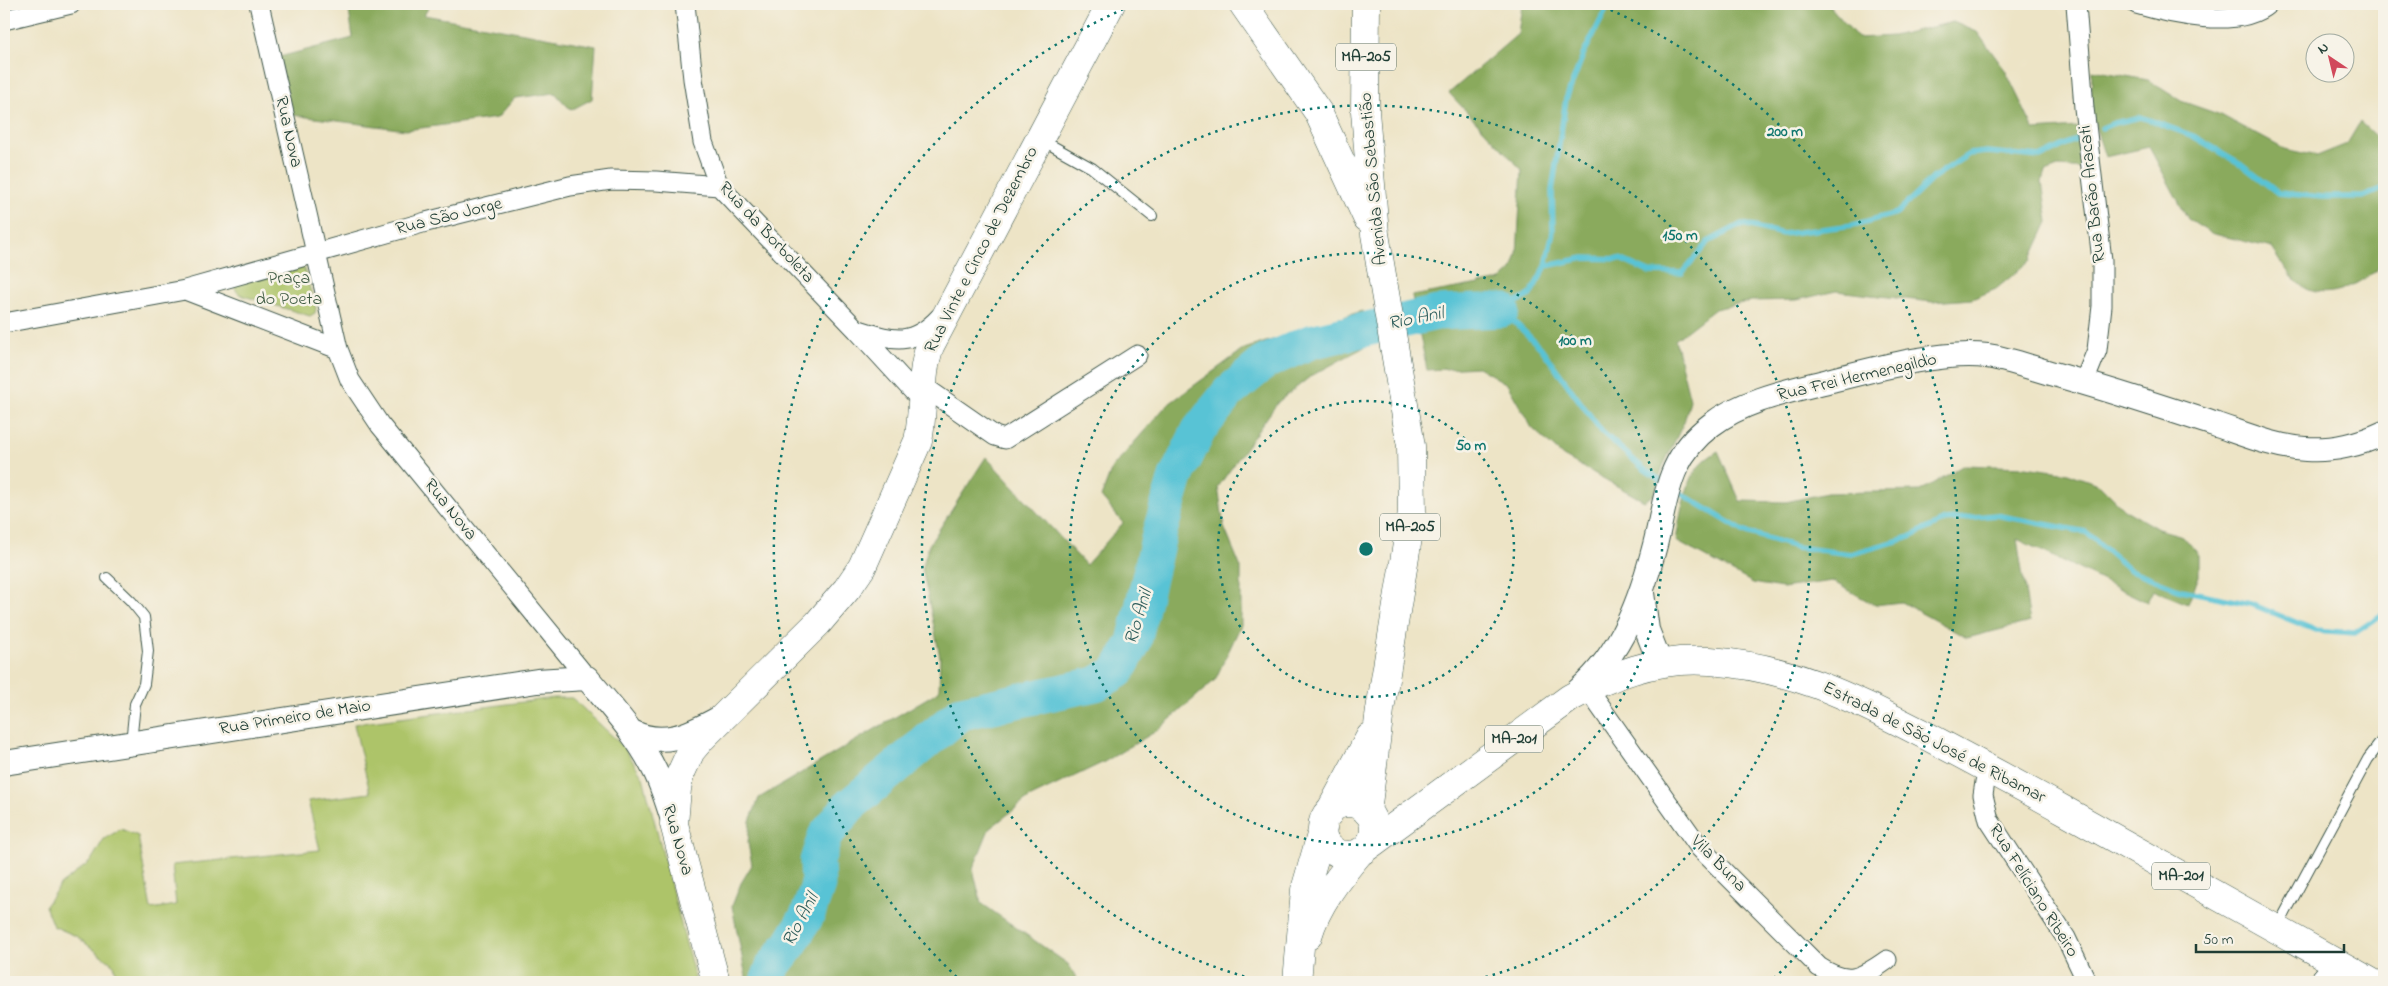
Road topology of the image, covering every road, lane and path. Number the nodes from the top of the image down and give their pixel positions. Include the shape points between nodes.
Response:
1 (71, 4) edge
2 (259, 4) edge
3 (686, 4) edge
4 (1111, 4) edge
5 (1243, 4) edge
6 (1366, 4) edge
7 (2076, 4) edge
8 (2136, 4) edge
9 (2268, 4) edge
10 (4, 20) edge
11 (1365, 110) junction
12 (1318, 112) junction
13 (1039, 139) junction
14 (719, 186) junction
15 (1152, 216) dead end
16 (1375, 234) junction
17 (316, 252) junction
18 (184, 290) junction
19 (950, 306) junction
20 (4, 323) edge
21 (858, 330) junction
22 (338, 348) junction
23 (1137, 355) dead end
24 (2084, 382) junction
25 (922, 394) junction
26 (2384, 433) edge
27 (107, 578) dead end
28 (1642, 588) junction
29 (1660, 663) junction
30 (587, 678) junction
31 (1579, 693) junction
32 (1380, 710) junction
33 (721, 716) junction
34 (632, 732) junction
35 (2384, 738) edge
36 (131, 743) junction
37 (4, 762) edge
38 (1991, 770) junction
39 (1457, 781) junction
40 (1368, 813) junction
41 (1326, 821) junction
42 (674, 824) junction
43 (1364, 850) junction
44 (2276, 929) junction
45 (1888, 960) dead end
46 (2326, 972) edge
47 (1298, 974) edge
48 (716, 982) edge
49 (2087, 982) edge
50 (2371, 982) edge

1 - 10 street
2 - 17 street, Rua Nova
3 - 14 street, Rua da Borboleta via 703,142
4 - 13 main road, Rua Vinte e Cinco de Dezembro
5 - 12 main road
6 - 11 main road, Avenida São Sebastião / MA-205
7 - 24 street, Rua Barão Aracati via 2084,108 2102,260 2102,306 2097,350
8 - 9 street via 2177,14 2220,18 2240,16
11 - 12 main road via 1355,122 1340,127 1326,121
11 - 16 main road, Avenida São Sebastião / MA-205
12 - 16 main road
13 - 15 lane via 1092,168
13 - 19 main road, Rua Vinte e Cinco de Dezembro
14 - 17 street, Rua São Jorge via 611,180 570,186
14 - 21 street, Rua da Borboleta
16 - 32 main road, Avenida São Sebastião / MA-205 via 1410,446 1412,513
17 - 18 street, Rua São Jorge
17 - 22 street, Rua Nova
18 - 20 street, Rua São Jorge
18 - 22 street
19 - 21 street, Rua da Borboleta via 929,328 912,337 891,340
19 - 25 main road, Rua Vinte e Cinco de Dezembro via 925,360
21 - 25 street, Rua da Borboleta
22 - 30 street, Rua Nova via 350,380 380,425
23 - 25 street, Rua da Borboleta via 1005,439
24 - 26 street, Rua Frei Hermenegildo via 2274,444 2307,449 2339,448
24 - 28 street, Rua Frei Hermenegildo via 1974,355 1884,368 1811,385 1744,406 1708,427 1672,472
25 - 33 main road, Rua Vinte e Cinco de Dezembro via 918,441 862,567 818,623
27 - 36 lane via 144,617 148,651 144,684 135,704
28 - 29 street, Rua Frei Hermenegildo via 1646,630
28 - 31 street, Rua Frei Hermenegildo via 1616,649
29 - 31 main road, Estrada de São José de Ribamar / MA-201 via 1620,673
29 - 38 main road, Estrada de São José de Ribamar / MA-201 via 1710,660 1788,674 1860,702
30 - 34 street, Rua Nova
30 - 36 street, Rua Primeiro de Maio via 537,681
31 - 39 main road, Estrada de São José de Ribamar / MA-201
31 - 45 street, Vila Buna via 1700,848 1819,967 1834,977 1848,979 1863,975
32 - 40 main road, Avenida São Sebastião / MA-205
32 - 41 main road, Avenida São Sebastião / MA-205 via 1366,748
33 - 34 street, Rua Vinte e Cinco de Dezembro via 693,732 672,739 650,739
33 - 42 main road, Rua Vinte e Cinco de Dezembro via 691,751 684,765 677,788
34 - 42 street, Rua Nova via 655,772
35 - 44 lane via 2368,759
36 - 37 street, Rua Primeiro de Maio
38 - 44 main road, Estrada de São José de Ribamar / MA-201
38 - 49 street, Rua Felíciano Ribeiro via 1983,795 1989,820 2066,938
39 - 40 main road, Estrada de São José de Ribamar / MA-201 via 1408,809
39 - 43 main road, Estrada de São José de Ribamar / MA-201
40 - 41 main road via 1358,805 1350,804 1335,808
40 - 43 main road, MA-205 via 1374,831
41 - 43 main road via 1324,836 1332,849 1346,855
41 - 47 main road, MA-205 via 1306,890
42 - 48 main road, Rua Nova
43 - 47 main road, MA-205 via 1332,888 1316,915
44 - 46 main road, Estrada de São José de Ribamar / MA-201
46 - 50 main road, Estrada de São José de Ribamar / MA-201

